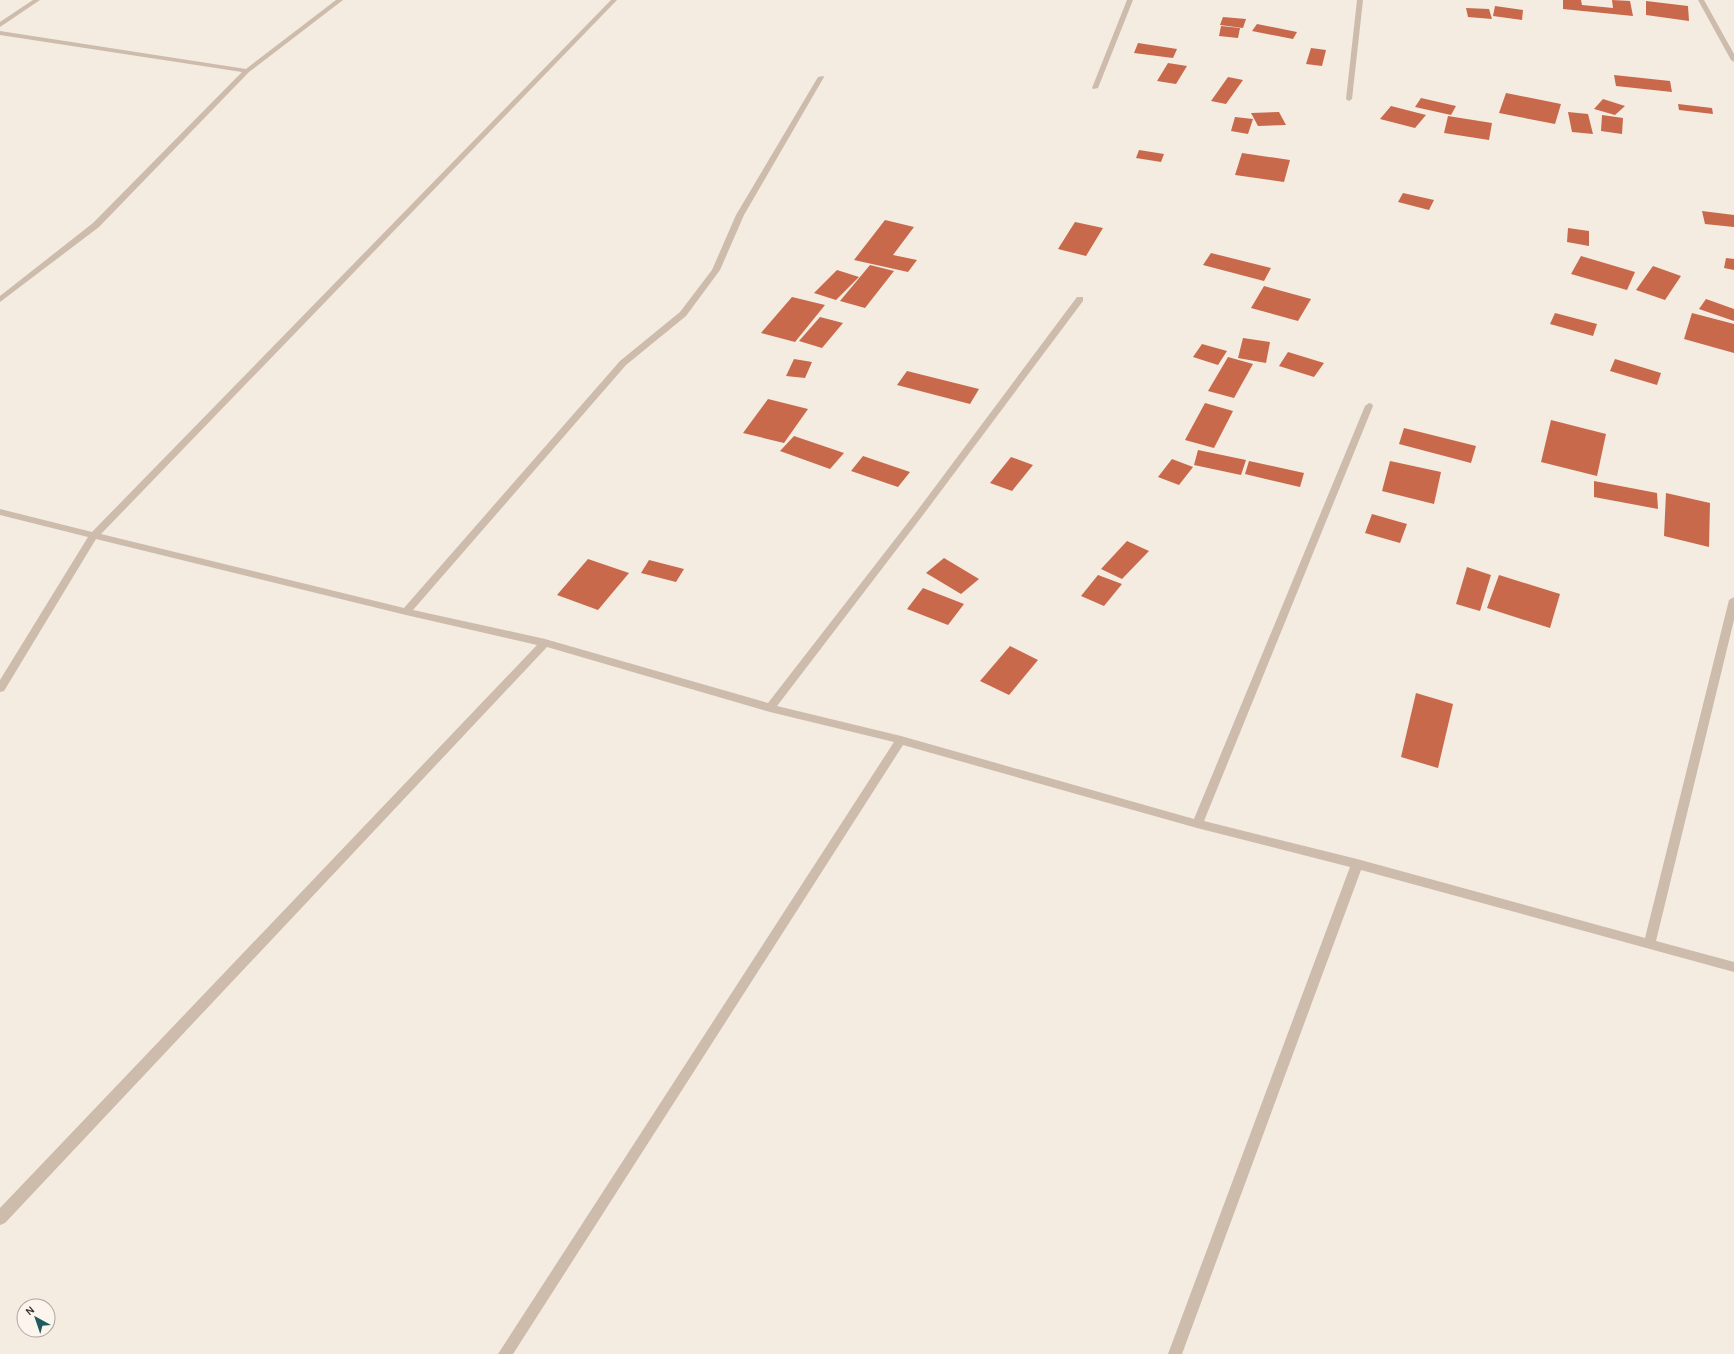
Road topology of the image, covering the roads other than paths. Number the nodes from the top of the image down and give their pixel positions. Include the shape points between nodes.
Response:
1 (37, 0) edge
2 (340, 0) edge
3 (614, 0) edge
4 (1130, 0) edge
5 (1360, 0) edge
6 (1701, 0) edge
7 (0, 25) edge
8 (0, 33) edge
9 (1734, 60) edge
10 (247, 71) junction
11 (821, 77) dead end
12 (1095, 88) dead end
13 (1349, 99) dead end
14 (1080, 299) dead end
15 (0, 300) edge
16 (1369, 406) dead end
17 (0, 512) edge
18 (94, 535) junction
19 (1734, 600) edge
20 (406, 612) junction
21 (545, 643) junction
22 (0, 688) edge
23 (770, 708) junction
24 (901, 740) junction
25 (1197, 824) junction
26 (1357, 864) junction
27 (1649, 944) junction
28 (1734, 967) edge
29 (0, 1218) edge
30 (505, 1354) edge
31 (1175, 1354) edge

1 - 7 street
2 - 10 street
3 - 18 street
4 - 12 street
5 - 13 street
6 - 9 street
8 - 10 street
10 - 15 street via 96,225
11 - 20 street via 740,215 716,270 683,314 624,363
14 - 23 street via 925,507
16 - 25 street
17 - 18 street
18 - 20 street
18 - 22 street
19 - 27 street
20 - 21 street
21 - 23 street
21 - 29 street
23 - 24 street
24 - 25 street
24 - 30 street
25 - 26 street
26 - 27 street
26 - 31 street
27 - 28 street

